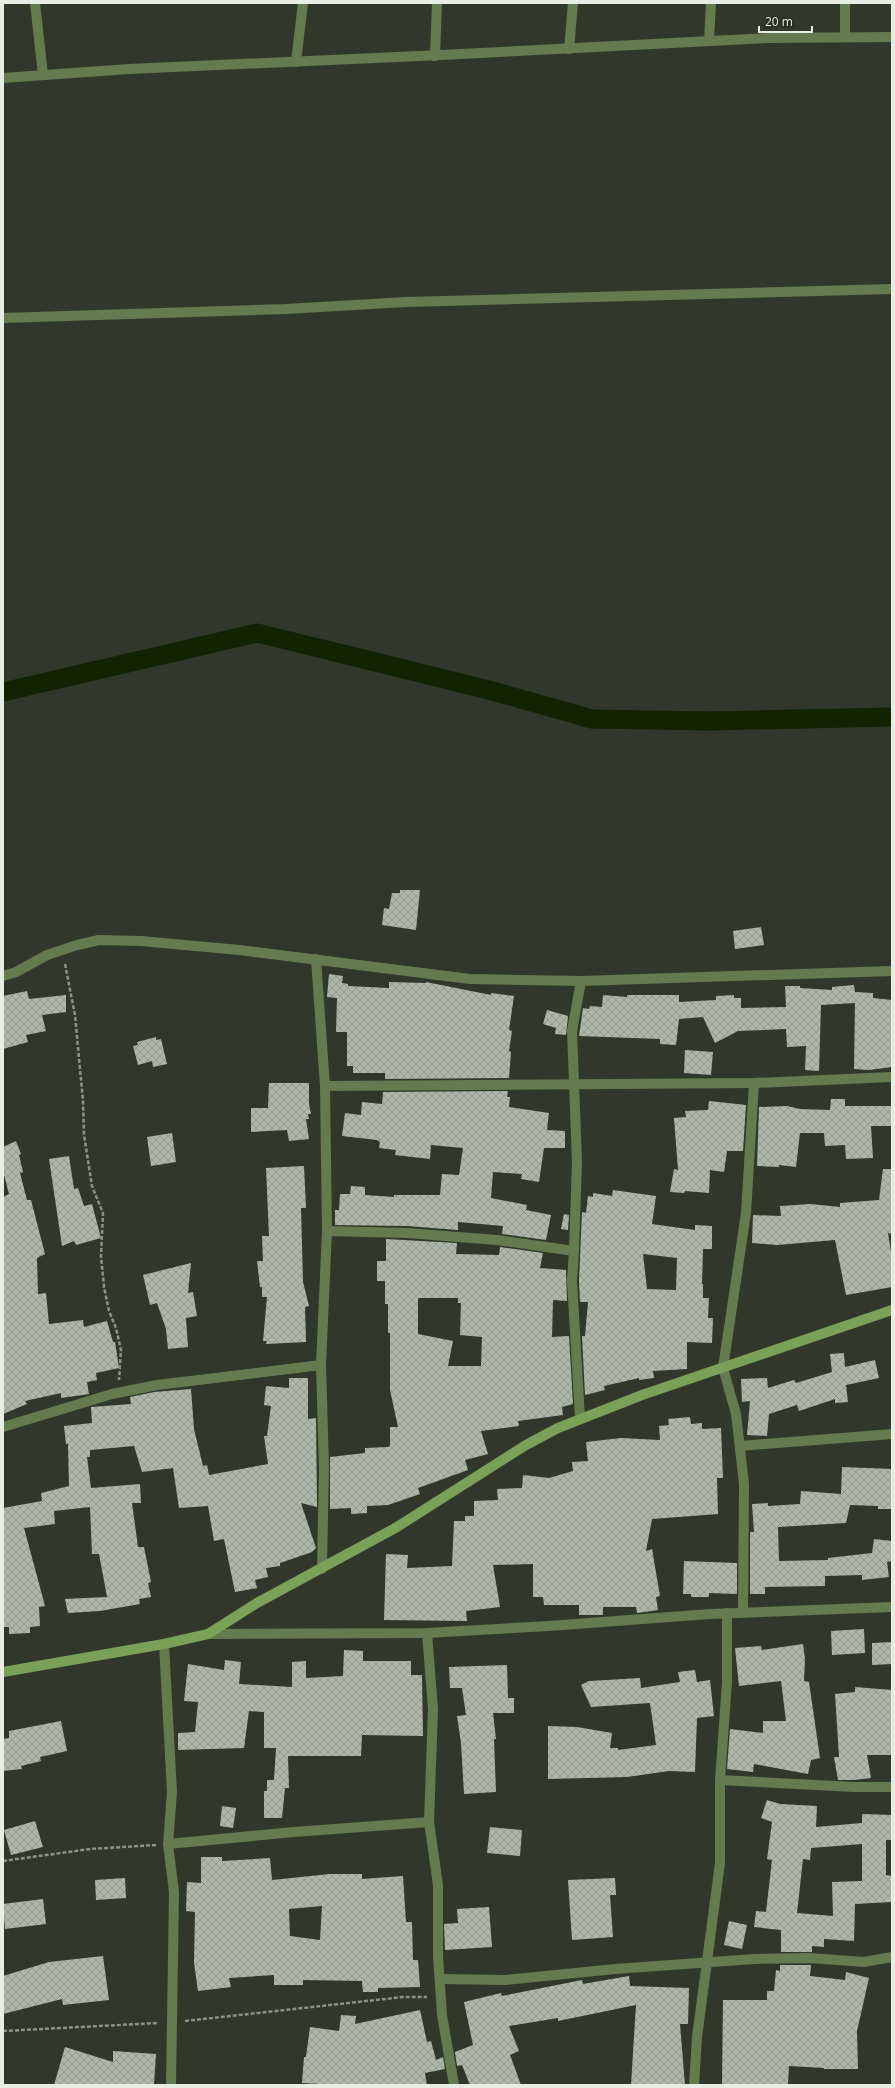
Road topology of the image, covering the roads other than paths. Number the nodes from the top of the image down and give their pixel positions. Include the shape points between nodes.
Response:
1 (35, 3) edge
2 (303, 3) edge
3 (437, 3) edge
4 (573, 3) edge
5 (711, 3) edge
6 (845, 3) edge
7 (845, 37) junction
8 (892, 37) edge
9 (709, 41) junction
10 (569, 49) junction
11 (435, 56) junction
12 (296, 62) junction
13 (44, 75) junction
14 (3, 78) edge
15 (892, 289) edge
16 (3, 318) edge
17 (316, 959) junction
18 (892, 971) edge
19 (3, 976) edge
20 (581, 981) junction
21 (892, 1077) edge
22 (574, 1083) junction
23 (754, 1083) junction
24 (325, 1086) junction
25 (327, 1231) junction
26 (574, 1251) junction
27 (892, 1310) edge
28 (321, 1365) junction
29 (723, 1368) junction
30 (580, 1418) junction
31 (3, 1427) edge
32 (892, 1434) edge
33 (740, 1446) junction
34 (322, 1569) junction
35 (892, 1607) edge
36 (743, 1612) junction
37 (727, 1613) junction
38 (427, 1633) junction
39 (208, 1634) junction
40 (164, 1644) junction
41 (3, 1672) edge
42 (720, 1780) junction
43 (892, 1787) edge
44 (429, 1822) junction
45 (168, 1844) junction
46 (892, 1957) edge
47 (707, 1962) junction
48 (440, 1979) junction
49 (171, 2085) edge
50 (454, 2085) edge
51 (694, 2085) edge

1 - 13 street
2 - 12 street
3 - 11 street
4 - 10 street
5 - 9 street
6 - 7 street
7 - 8 street
7 - 9 street
9 - 10 street
10 - 11 street
11 - 12 street
12 - 13 street
13 - 14 street
15 - 16 street via 406,302 286,309
17 - 19 street via 141,941 100,940 47,955
17 - 20 street via 470,979
17 - 24 street
18 - 20 street
20 - 22 street via 572,1031
21 - 23 street
22 - 23 street
22 - 24 street
22 - 26 street via 577,1162
23 - 29 street via 746,1213
24 - 25 street
25 - 26 street via 407,1233 497,1240
25 - 28 street
26 - 30 street via 572,1301
27 - 29 main road
28 - 31 street via 157,1385 118,1393
28 - 34 street via 324,1467
29 - 30 main road
29 - 33 street via 736,1414
30 - 34 main road via 526,1445 397,1527
32 - 33 street
33 - 36 street via 744,1484
34 - 39 main road via 257,1603
35 - 36 street
36 - 37 street
37 - 38 street
37 - 42 street via 727,1682
38 - 39 street
38 - 44 street via 433,1709
39 - 40 main road
40 - 41 main road
40 - 45 street via 172,1792
42 - 43 street
42 - 47 street via 720,1863
44 - 45 street
44 - 48 street via 438,1885
45 - 49 street via 174,1892
46 - 47 street via 864,1962 810,1958
47 - 48 street via 506,1980
47 - 51 street via 697,2036
48 - 50 street

